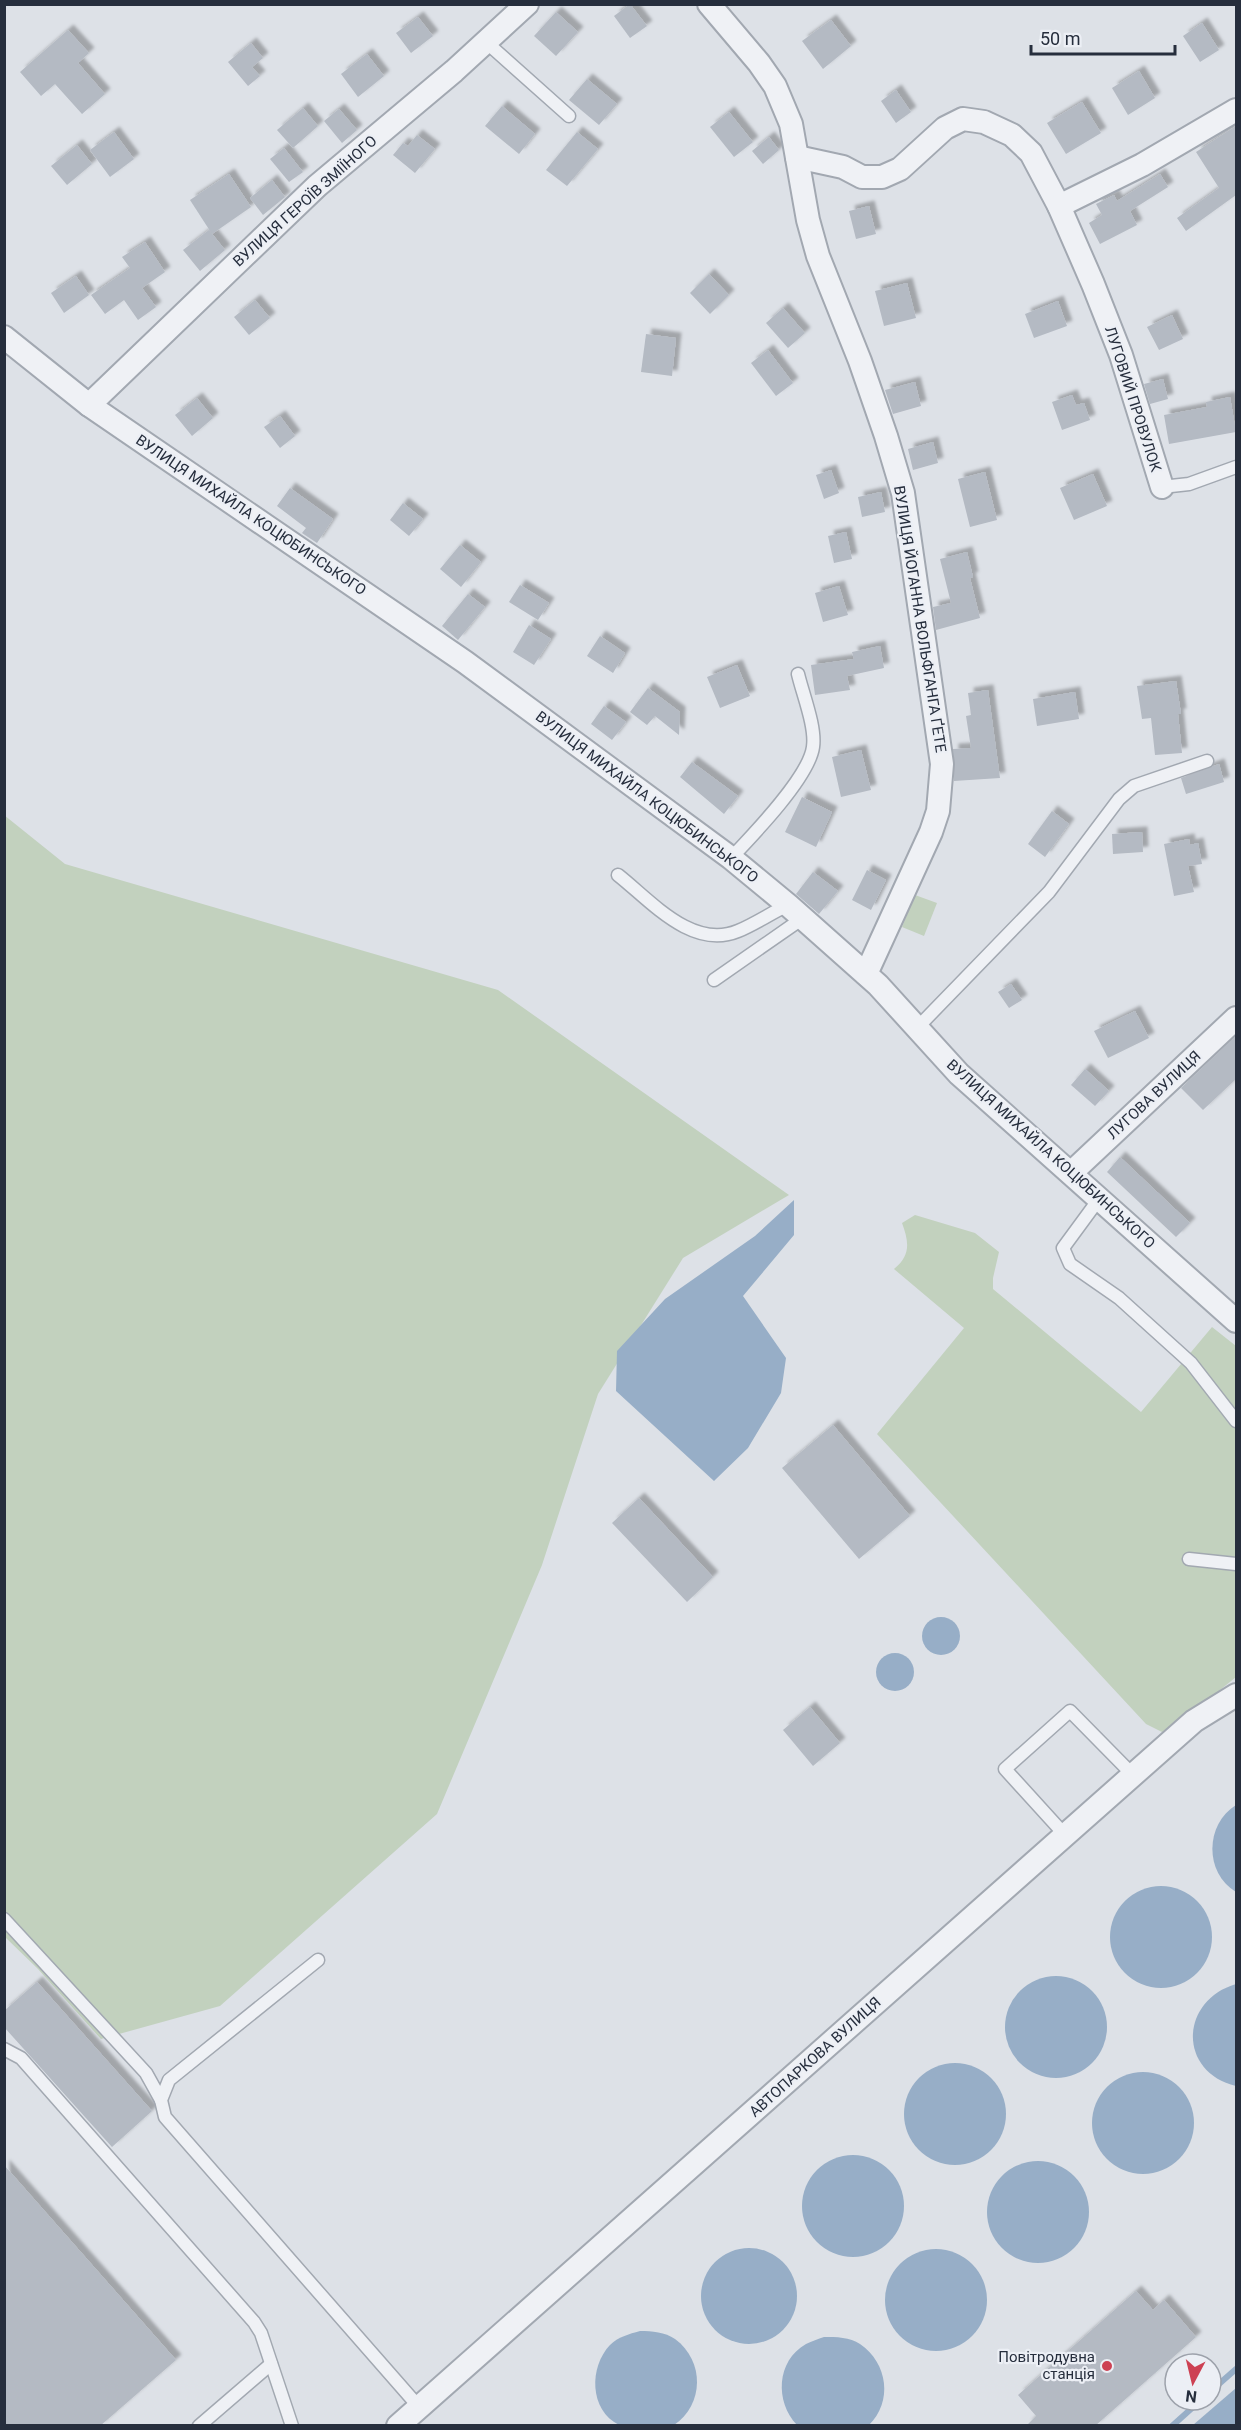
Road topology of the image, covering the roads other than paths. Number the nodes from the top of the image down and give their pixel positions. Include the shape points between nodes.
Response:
1 (527, 4) edge
2 (709, 4) edge
3 (486, 42) junction
4 (1236, 110) edge
5 (569, 116) dead end
6 (797, 157) junction
7 (1059, 206) junction
8 (4, 337) edge
9 (89, 405) junction
10 (1236, 467) edge
11 (1162, 487) joint
12 (798, 674) dead end
13 (1207, 761) dead end
14 (732, 858) junction
15 (618, 875) dead end
16 (796, 911) junction
17 (866, 974) junction
18 (714, 980) dead end
19 (1236, 1018) edge
20 (917, 1028) junction
21 (1071, 1173) junction
22 (1099, 1199) junction
23 (1236, 1321) edge
24 (1236, 1420) edge
25 (1189, 1559) dead end
26 (1236, 1564) edge
27 (1236, 1695) edge
28 (1133, 1775) junction
29 (1065, 1835) junction
30 (4, 1919) edge
31 (318, 1960) dead end
32 (4, 2049) edge
33 (161, 2100) junction
34 (271, 2364) junction
35 (419, 2406) junction
36 (199, 2426) edge
37 (292, 2426) edge
38 (398, 2426) edge

1 - 3 street, ВУЛИЦЯ ГЕРОЇВ ЗМІЇНОГО
2 - 6 street, ВУЛИЦЯ ЙОГАННА ВОЛЬФГАНГА ҐЕТЕ via 775,86 790,124
3 - 5 lane
3 - 9 street, ВУЛИЦЯ ГЕРОЇВ ЗМІЇНОГО via 317,186
4 - 7 street via 1142,165
6 - 7 street, ЛУГОВИЙ ПРОВУЛОК via 843,167 862,177 882,177 900,169 945,128 963,119 984,122 1012,135 1031,153
6 - 17 street, ВУЛИЦЯ ЙОГАННА ВОЛЬФГАНГА ҐЕТЕ via 818,256 860,361 903,493 942,764 931,832
7 - 11 street, ЛУГОВИЙ ПРОВУЛОК via 1121,355
8 - 9 street, ВУЛИЦЯ МИХАЙЛА КОЦЮБИНСЬКОГО
9 - 14 street, ВУЛИЦЯ МИХАЙЛА КОЦЮБИНСЬКОГО via 465,662
10 - 11 lane, ЛУГОВИЙ ПРОВУЛОК via 1189,484
12 - 14 lane via 813,734 808,764
13 - 20 lane via 1134,786 1119,799 1049,892
14 - 16 street, ВУЛИЦЯ МИХАЙЛА КОЦЮБИНСЬКОГО
15 - 16 lane via 682,926 708,936 736,932
16 - 17 street, ВУЛИЦЯ МИХАЙЛА КОЦЮБИНСЬКОГО
16 - 18 lane
17 - 20 street, ВУЛИЦЯ МИХАЙЛА КОЦЮБИНСЬКОГО
19 - 21 street, ЛУГОВА ВУЛИЦЯ
20 - 21 street, ВУЛИЦЯ МИХАЙЛА КОЦЮБИНСЬКОГО via 959,1074
21 - 22 street, ВУЛИЦЯ МИХАЙЛА КОЦЮБИНСЬКОГО
22 - 23 street, ВУЛИЦЯ МИХАЙЛА КОЦЮБИНСЬКОГО
22 - 24 lane via 1063,1248 1070,1264 1119,1298 1191,1364
25 - 26 lane
27 - 28 street, АВТОПАРКОВА ВУЛИЦЯ via 1194,1721
28 - 29 street, АВТОПАРКОВА ВУЛИЦЯ
28 - 29 lane via 1070,1711 1005,1768
29 - 35 street, АВТОПАРКОВА ВУЛИЦЯ
30 - 33 lane via 146,2073
31 - 33 lane via 169,2080
32 - 34 lane via 21,2058 254,2322
33 - 35 lane via 165,2117
34 - 36 lane
34 - 37 lane
35 - 38 street, АВТОПАРКОВА ВУЛИЦЯ

